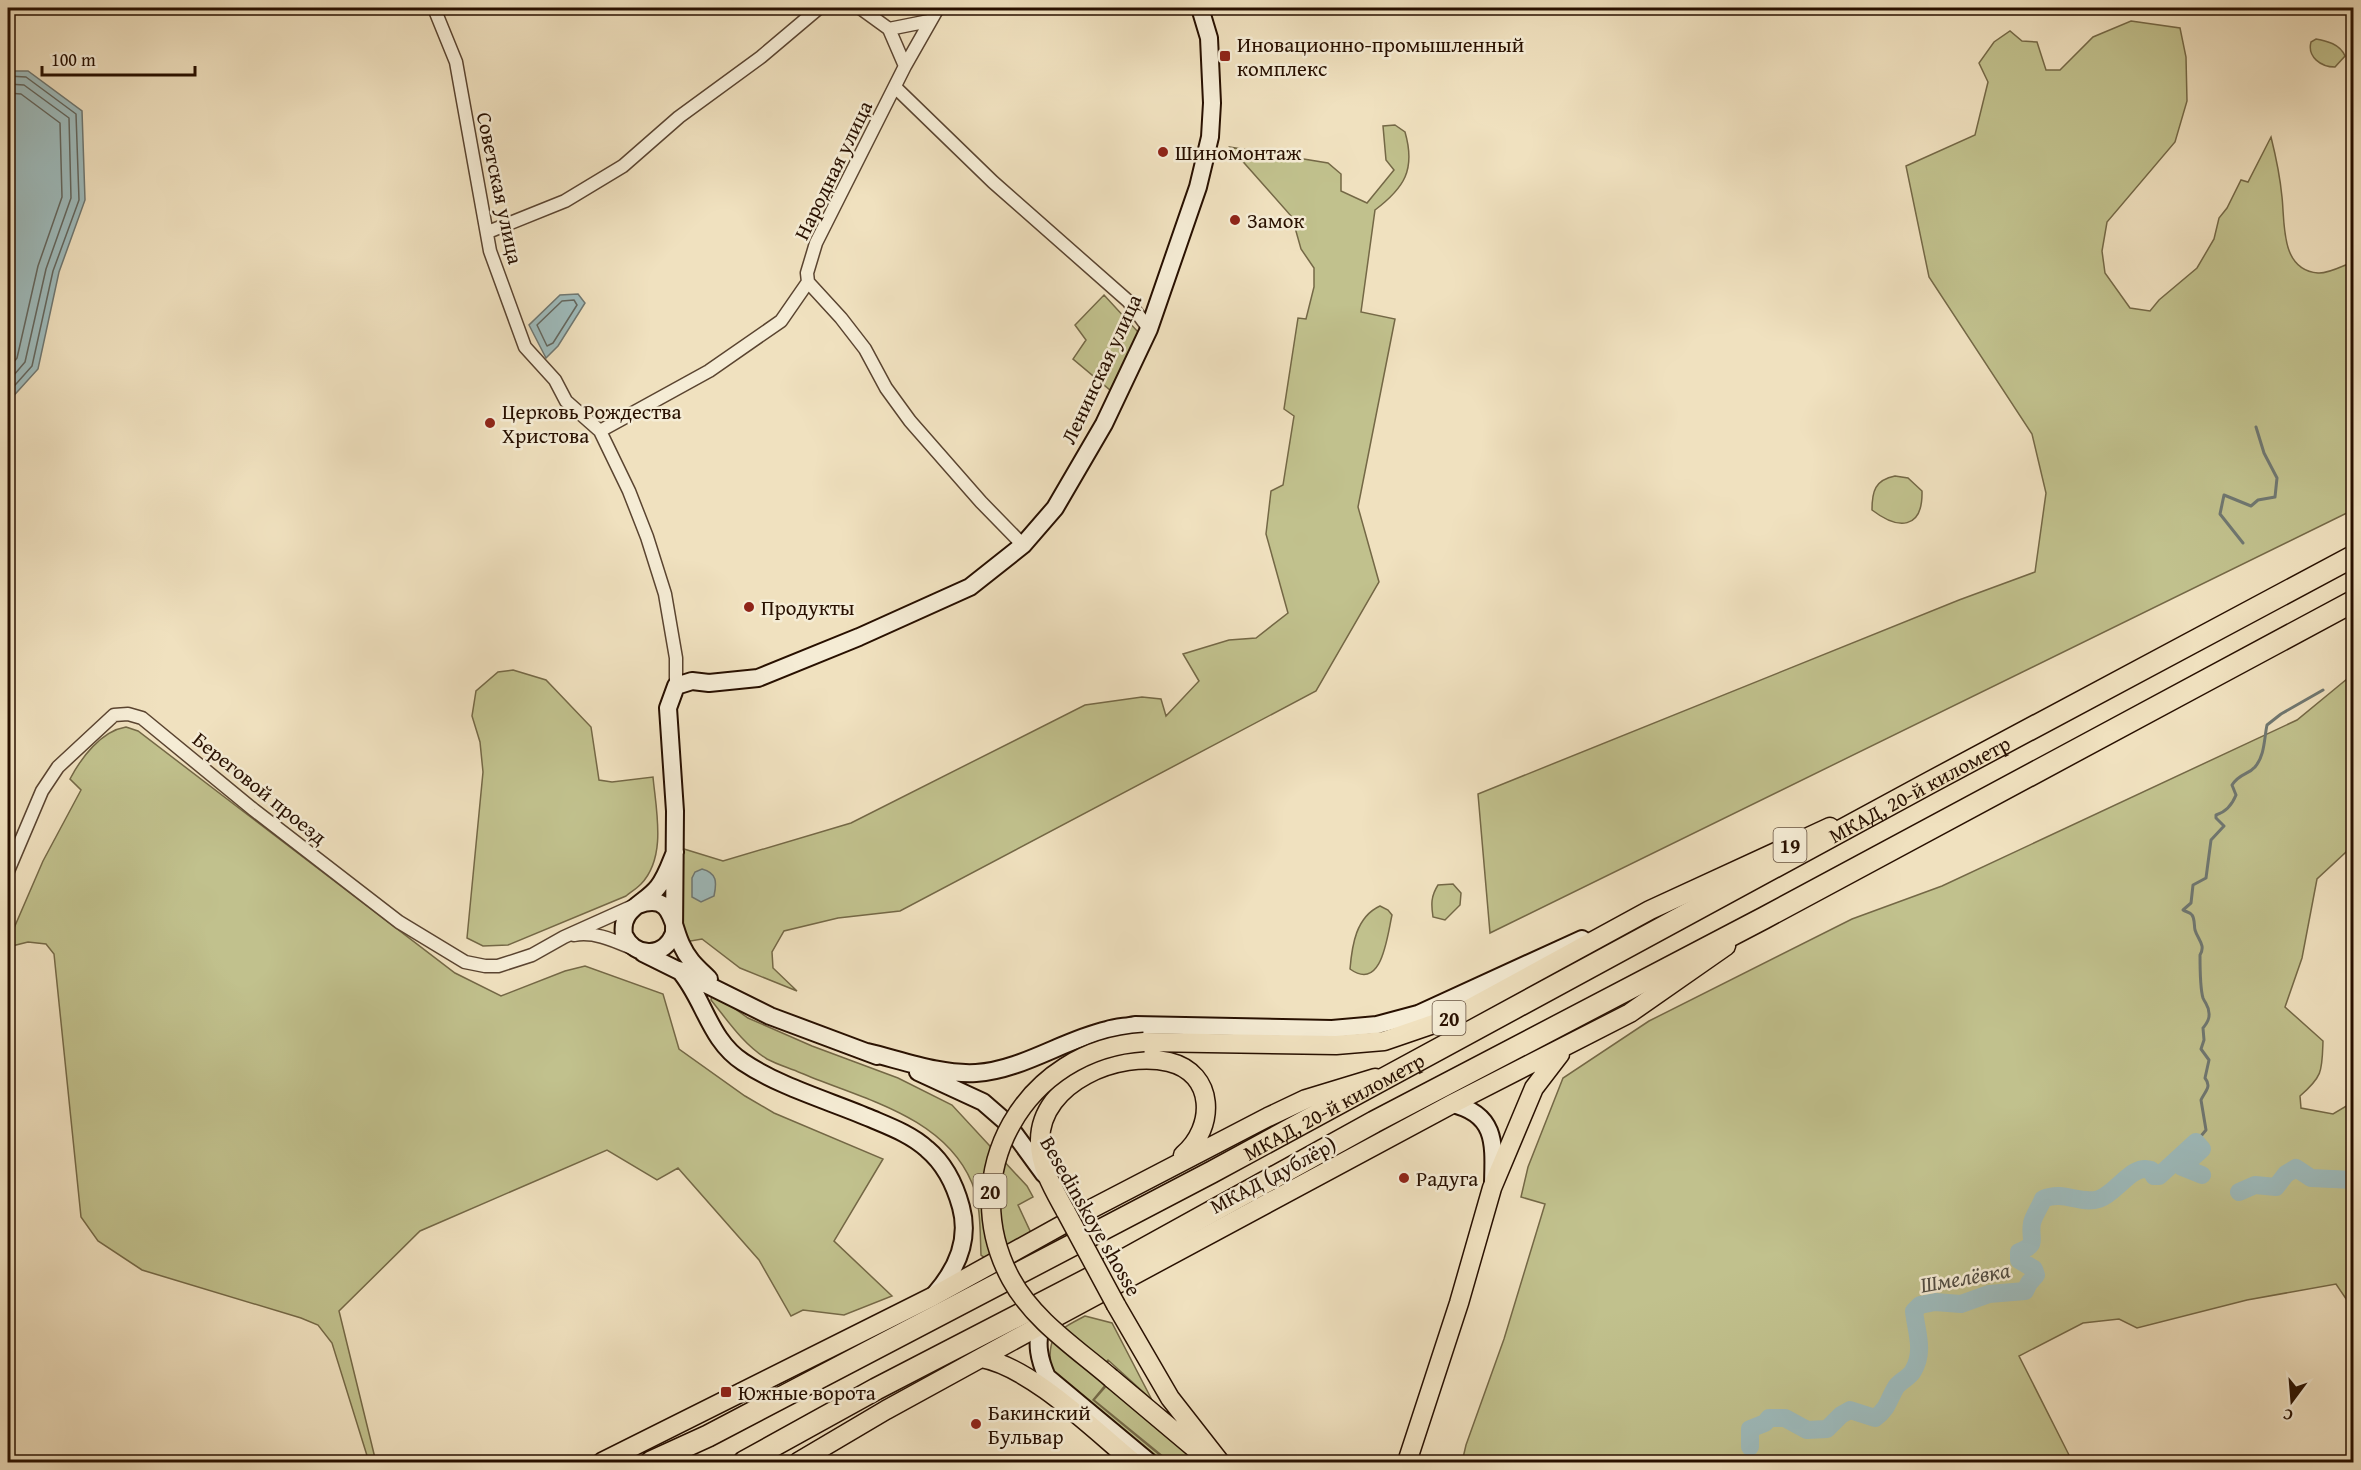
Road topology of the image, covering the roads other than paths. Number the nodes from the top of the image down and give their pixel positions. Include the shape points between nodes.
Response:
1 (434, 8) edge
2 (819, 8) edge
3 (860, 8) edge
4 (938, 8) edge
5 (1200, 8) edge
6 (929, 21) junction
7 (889, 29) junction
8 (905, 66) junction
9 (895, 87) junction
10 (488, 232) junction
11 (808, 282) junction
12 (1149, 329) junction
13 (596, 427) junction
14 (1023, 545) junction
15 (2354, 556) edge
16 (2354, 601) edge
17 (676, 686) junction
18 (1931, 782) junction
19 (675, 852) junction
20 (8, 871) edge
21 (634, 906) junction
22 (1650, 910) junction
23 (1764, 918) junction
24 (675, 926) junction
25 (564, 937) junction
26 (637, 950) junction
27 (679, 970) junction
28 (736, 999) junction
29 (1565, 1048) junction
30 (867, 1052) junction
31 (1390, 1074) junction
32 (1452, 1104) junction
33 (1166, 1170) junction
34 (1049, 1181) junction
35 (1492, 1188) junction
36 (932, 1297) junction
37 (1041, 1325) junction
38 (981, 1358) junction
39 (1198, 1434) junction
40 (602, 1462) edge
41 (651, 1462) edge
42 (744, 1462) edge
43 (798, 1462) edge
44 (1133, 1462) edge
45 (1149, 1462) edge
46 (1212, 1462) edge
47 (1220, 1462) edge
48 (1232, 1462) edge
49 (1407, 1462) edge

1 - 10 street, Советская улица via 456,62
2 - 10 street via 761,57 679,117 623,166 565,201
3 - 7 street
4 - 6 street, Народная улица
5 - 12 street, Ленинская улица via 1209,38 1210,137 1198,187
6 - 7 street
6 - 8 street, Народная улица
7 - 8 street
8 - 9 street, Народная улица
9 - 11 street, Народная улица via 816,243
9 - 12 street via 993,182 1128,301
10 - 13 street, Советская улица via 490,251 525,347 555,380 566,401
11 - 13 street, Народная улица via 782,321 709,371
11 - 14 street via 865,349 910,421
12 - 14 street, Ленинская улица via 1104,424 1055,508
13 - 17 street via 647,537 665,594 676,658
14 - 17 street, Ленинская улица via 970,587 859,638 758,678 692,681
15 - 18 highway, МКАД, 20-й километр
16 - 23 highway, МКАД, 20-й километр
17 - 19 street via 668,708
18 - 22 main road, 19
18 - 31 highway, МКАД, 20-й километр
19 - 21 street via 657,888
19 - 24 street
20 - 25 street, Береговой проезд via 42,791 58,767 114,715 128,714 142,718 399,922 465,962 498,966 531,955
21 - 24 street via 661,904 671,913
21 - 25 street, Береговой проезд
21 - 26 street via 623,929 627,941
22 - 30 street, 19 via 1418,1014 1377,1025 1332,1029 1135,1025 1107,1030 1016,1064 975,1073
22 - 46 main road, 20, bridge via 1454,1017 1384,1041 1336,1045 1131,1043 1092,1053 1064,1068 1035,1091 1011,1123 995,1164 991,1214 1002,1261 1026,1303 1046,1323
23 - 29 main road, МКАД (дублёр) via 1630,1013
23 - 42 highway, МКАД, 20-й километр via 1374,1122
24 - 26 street via 672,939 663,949 650,953
24 - 28 street, Besedinskoye shosse via 693,963
25 - 26 street via 595,935
26 - 27 street, Besedinskoye shosse
27 - 28 street, Besedinskoye shosse
27 - 36 street via 726,1048 743,1062 898,1130 927,1148 943,1166 956,1189 963,1215 963,1240 950,1278
28 - 30 street, Besedinskoye shosse via 770,1016
29 - 32 main road, МКАД (дублёр)
29 - 35 main road via 1534,1088
30 - 34 street, Besedinskoye shosse via 983,1102 1006,1122
31 - 33 main road via 1306,1099
31 - 41 highway, МКАД, 20-й километр via 1212,1172 708,1436
32 - 35 street via 1473,1111 1492,1136
32 - 37 main road, МКАД (дублёр)
33 - 34 main road via 1197,1141 1207,1118 1203,1091 1180,1066 1152,1059 1134,1060 1115,1064 1066,1087 1047,1109 1040,1141
33 - 36 main road
34 - 39 main road, Besedinskoye shosse, bridge via 1154,1374
35 - 49 main road
36 - 40 main road
37 - 38 main road, МКАД (дублёр)
37 - 45 street via 1038,1346 1047,1377
38 - 43 main road, МКАД (дублёр)
38 - 44 main road via 1008,1367 1045,1390
39 - 47 main road, Besedinskoye shosse
39 - 48 main road, Besedinskoye shosse

